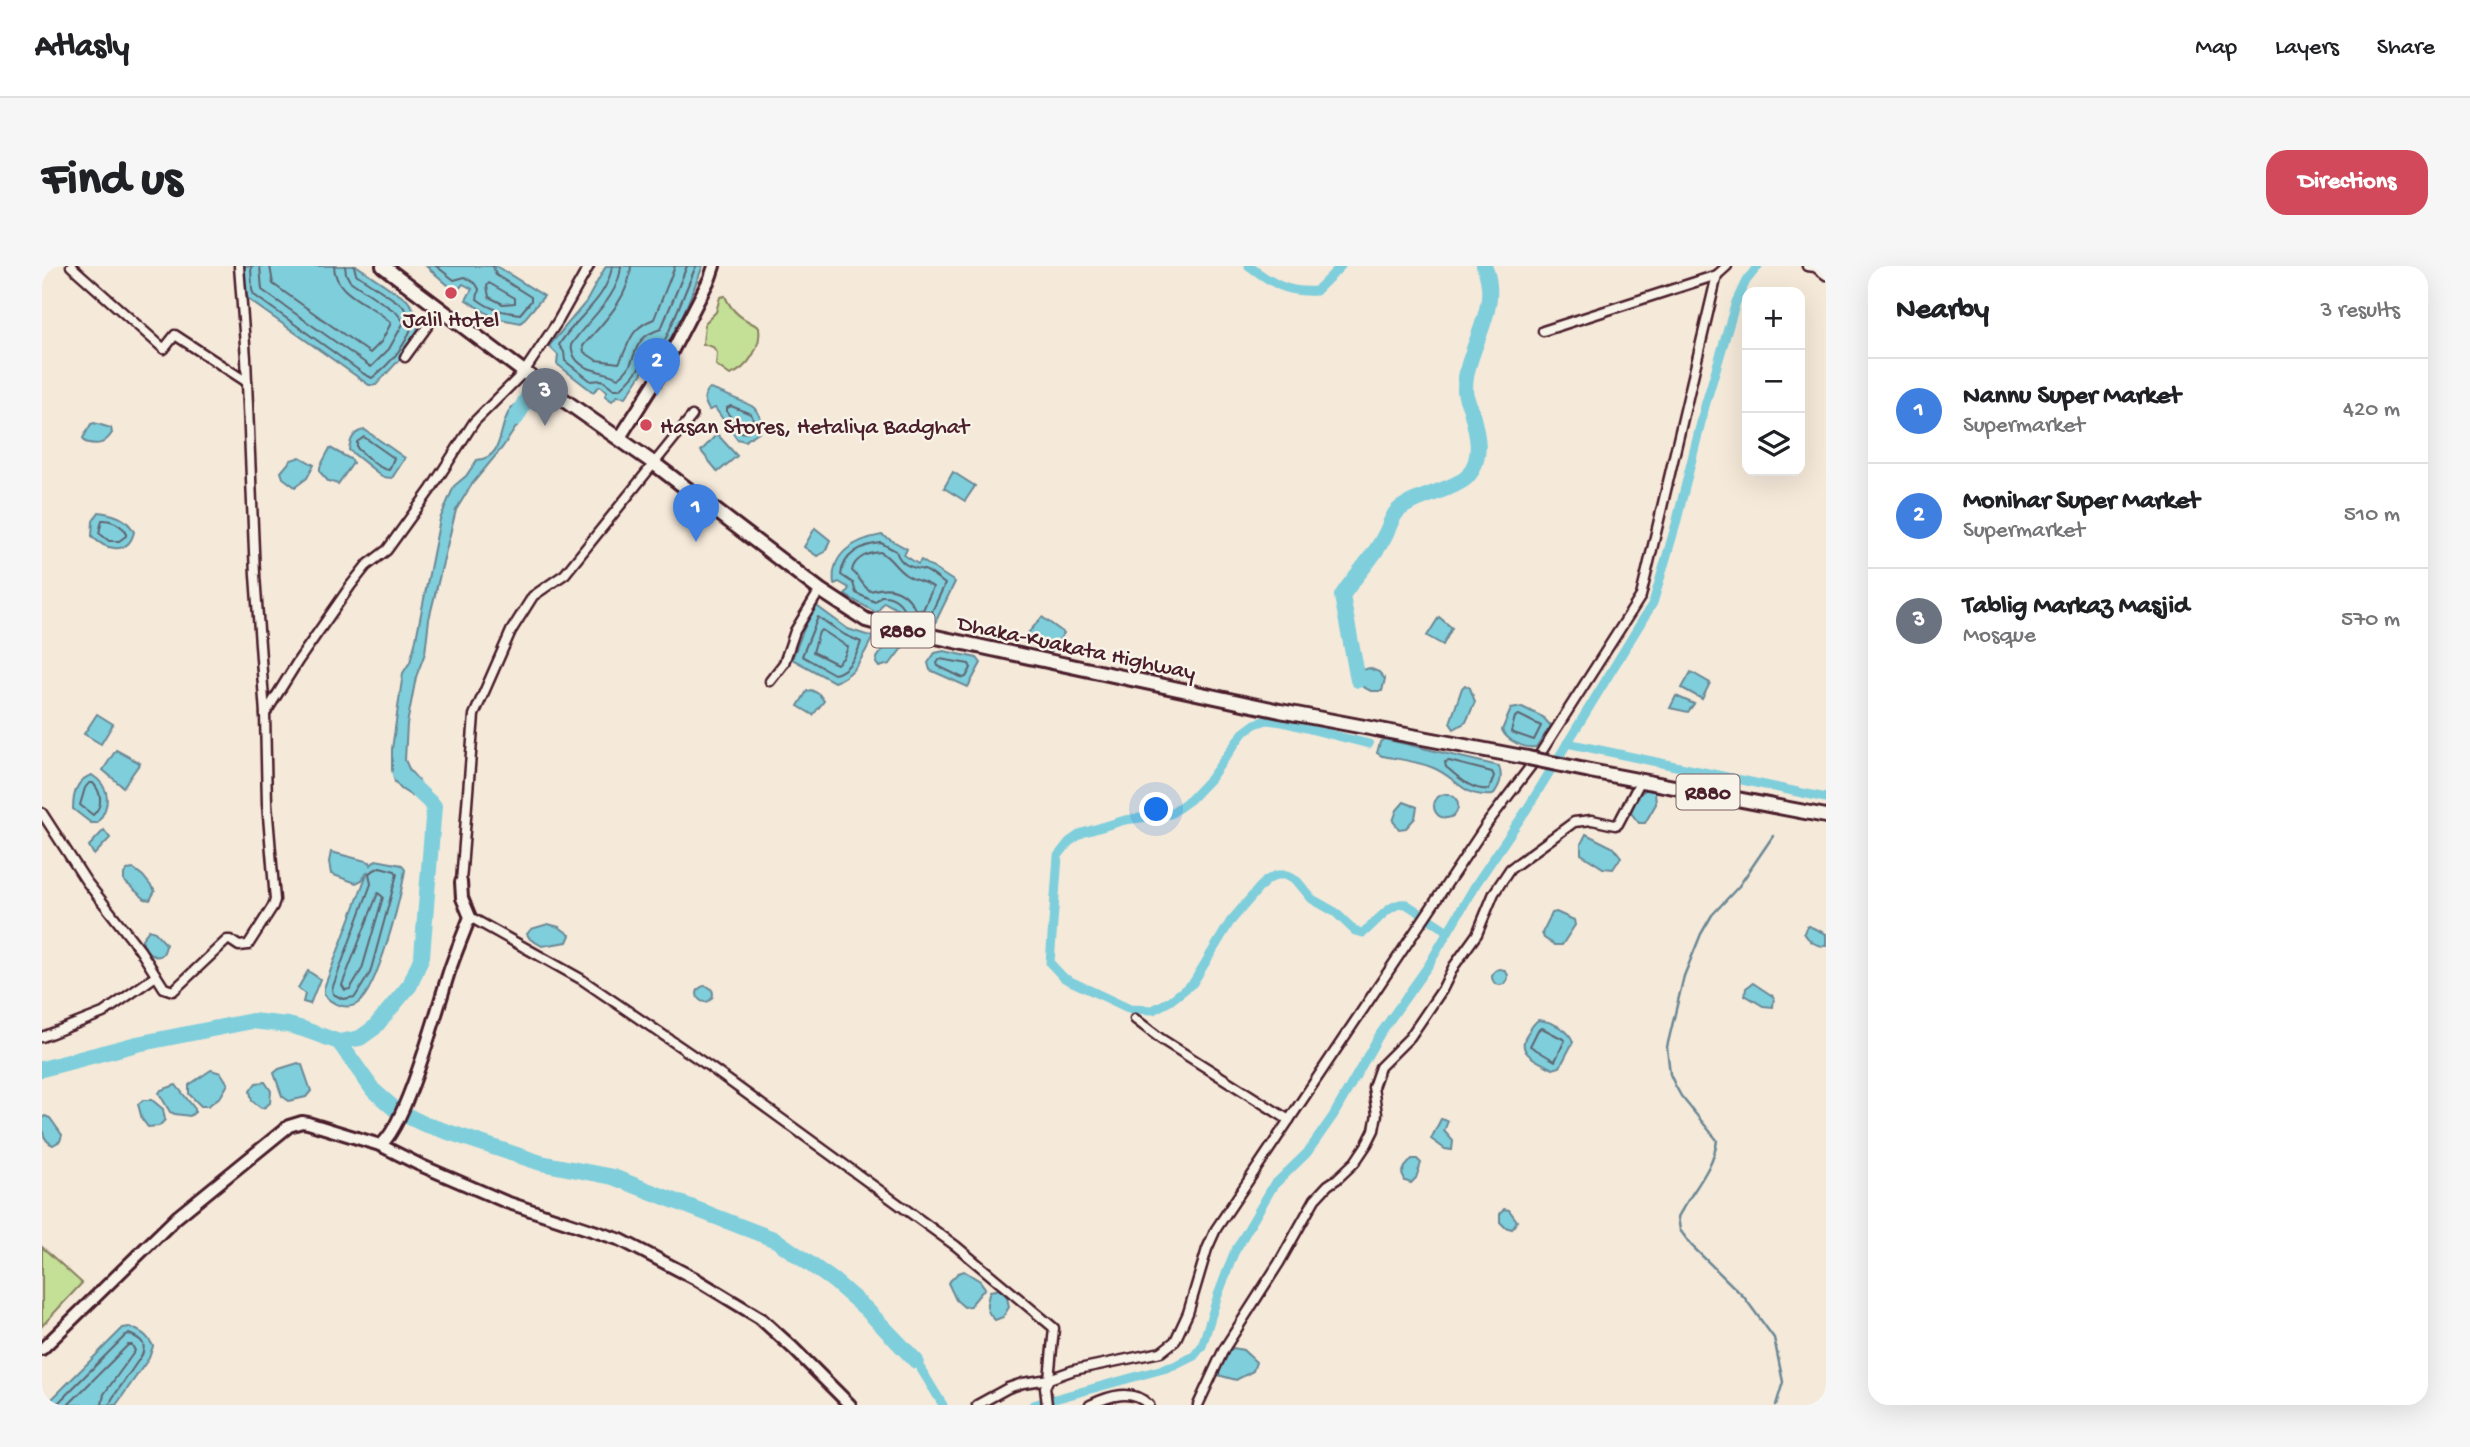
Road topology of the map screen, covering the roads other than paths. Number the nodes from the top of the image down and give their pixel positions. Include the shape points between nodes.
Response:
1 (71, 266) edge
2 (239, 266) edge
3 (383, 266) edge
4 (589, 266) edge
5 (714, 266) edge
6 (1727, 266) edge
7 (1807, 266) edge
8 (1717, 275) junction
9 (1826, 275) edge
10 (440, 309) junction
11 (1543, 331) dead end
12 (405, 357) dead end
13 (524, 372) junction
14 (247, 382) junction
15 (692, 416) dead end
16 (620, 439) junction
17 (652, 462) junction
18 (820, 590) junction
19 (770, 681) dead end
20 (265, 714) junction
21 (1641, 780) junction
22 (42, 813) edge
23 (1826, 816) edge
24 (461, 882) joint
25 (470, 917) junction
26 (156, 976) junction
27 (1135, 1020) dead end
28 (42, 1037) edge
29 (1289, 1121) junction
30 (380, 1145) junction
31 (42, 1349) edge
32 (1047, 1383) junction
33 (850, 1405) edge
34 (977, 1405) edge
35 (1047, 1405) edge
36 (1090, 1405) edge
37 (1149, 1405) edge
38 (1198, 1405) edge

1 - 14 street via 164,349 176,335
2 - 14 street
3 - 10 main road, Dhaka-Kuakata Highway / R880
4 - 13 street
5 - 16 street via 662,371
6 - 8 street
7 - 9 street
8 - 11 street
8 - 29 street via 1641,596 1540,754 1489,821
10 - 12 street
10 - 13 main road, Dhaka-Kuakata Highway / R880
13 - 16 main road, Dhaka-Kuakata Highway / R880
13 - 20 street via 474,422 387,550 351,585
14 - 20 street
15 - 17 street
16 - 17 main road, Dhaka-Kuakata Highway / R880
17 - 18 main road, Dhaka-Kuakata Highway / R880
17 - 24 street via 565,574 533,596 511,631 474,715
18 - 19 street via 795,631 784,663
18 - 21 main road, Dhaka-Kuakata Highway / R880, bridge via 850,611 882,625 1280,711
20 - 26 street via 273,906 248,945 223,942 173,991 164,988
21 - 23 main road, Dhaka-Kuakata Highway / R880
21 - 38 street via 1618,824 1574,822 1510,869 1442,990 1410,1037 1380,1067 1373,1087 1376,1122 1367,1144 1355,1162 1315,1199 1224,1349
22 - 26 street
24 - 25 street
25 - 30 street via 410,1093
25 - 32 street via 625,1007 956,1245 1054,1328
26 - 28 street via 103,1013
27 - 29 street
29 - 32 street via 1216,1229 1175,1341 1161,1352 1074,1370
30 - 31 street via 308,1123 289,1126 177,1217
30 - 33 street via 506,1202 621,1240 694,1278 760,1318
32 - 34 street via 1008,1388
32 - 35 street
36 - 37 street via 1132,1394

